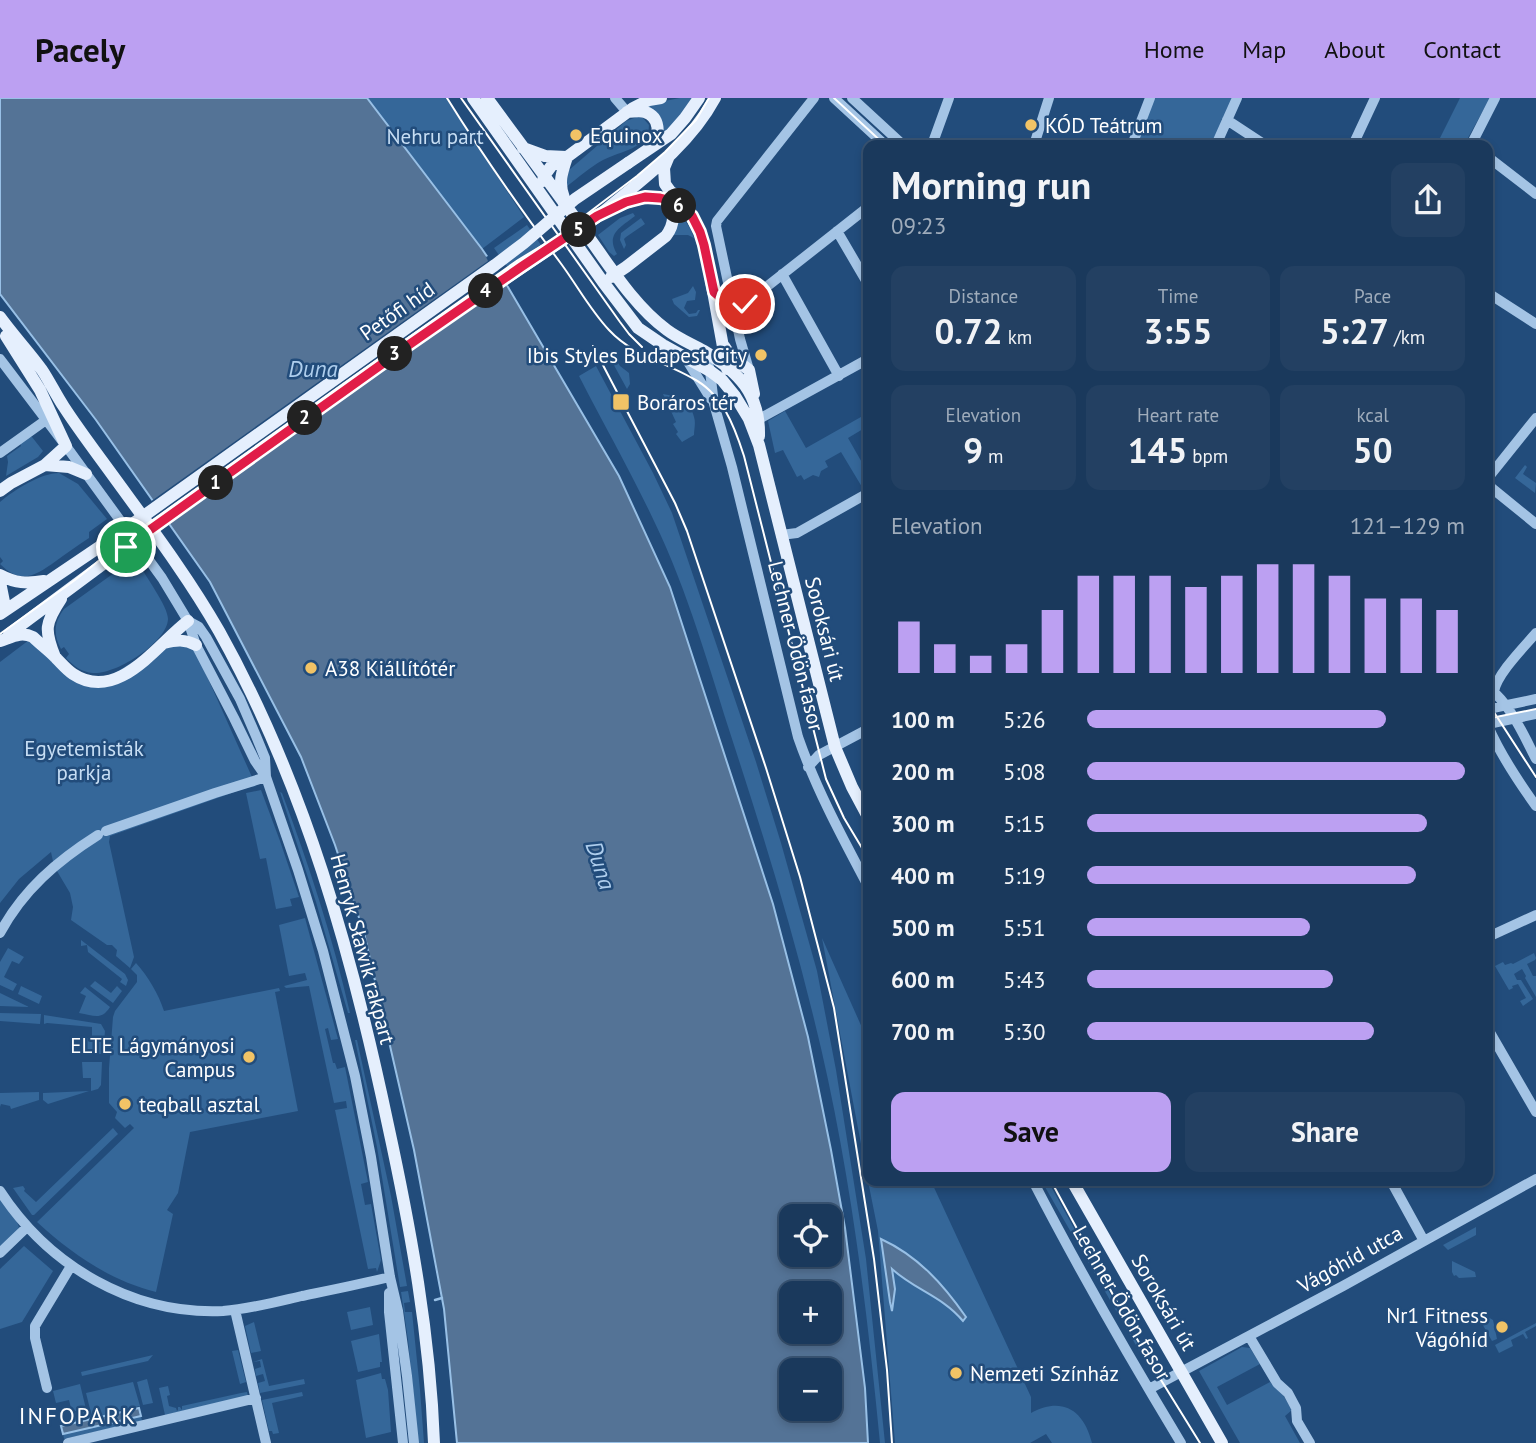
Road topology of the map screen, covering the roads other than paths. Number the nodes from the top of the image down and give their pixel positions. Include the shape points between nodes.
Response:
1 (473, 98) edge
2 (487, 98) edge
3 (615, 98) edge
4 (659, 98) edge
5 (699, 98) edge
6 (715, 98) edge
7 (814, 98) edge
8 (834, 98) edge
9 (852, 98) edge
10 (949, 98) edge
11 (1049, 98) edge
12 (1150, 98) edge
13 (1237, 98) edge
14 (1375, 98) edge
15 (1495, 98) edge
16 (627, 112) junction
17 (1227, 120) junction
18 (880, 140) edge
19 (898, 140) edge
20 (934, 140) edge
21 (1036, 140) edge
22 (1134, 140) edge
23 (1218, 140) edge
24 (1257, 140) edge
25 (1355, 140) edge
26 (1474, 140) edge
27 (523, 148) junction
28 (669, 156) junction
29 (567, 157) junction
30 (1493, 161) edge
31 (628, 163) junction
32 (526, 173) junction
33 (544, 176) junction
34 (1536, 194) edge
35 (541, 195) junction
36 (668, 200) junction
37 (568, 208) junction
38 (863, 211) edge
39 (597, 216) junction
40 (692, 216) junction
41 (837, 231) junction
42 (639, 256) junction
43 (604, 258) junction
44 (616, 274) junction
45 (782, 274) junction
46 (863, 275) edge
47 (603, 282) junction
48 (714, 292) junction
49 (1493, 296) edge
50 (734, 309) junction
51 (0, 319) edge
52 (1536, 324) edge
53 (722, 342) junction
54 (705, 352) junction
55 (685, 357) junction
56 (0, 359) edge
57 (863, 362) edge
58 (726, 366) junction
59 (749, 370) junction
60 (710, 371) junction
61 (839, 376) junction
62 (735, 396) junction
63 (714, 404) junction
64 (755, 404) junction
65 (1536, 418) edge
66 (759, 419) junction
67 (46, 420) junction
68 (759, 445) junction
69 (66, 446) junction
70 (0, 453) edge
71 (45, 465) junction
72 (1493, 472) edge
73 (86, 474) junction
74 (1493, 489) edge
75 (0, 491) edge
76 (863, 496) edge
77 (1536, 524) edge
78 (781, 536) junction
79 (0, 575) edge
80 (51, 579) junction
81 (0, 582) edge
82 (63, 595) junction
83 (0, 612) edge
84 (188, 621) junction
85 (1536, 633) edge
86 (0, 641) edge
87 (163, 643) junction
88 (196, 645) junction
89 (55, 657) junction
90 (1493, 688) edge
91 (1493, 691) edge
92 (1493, 692) edge
93 (1536, 699) edge
94 (1524, 702) junction
95 (1505, 705) junction
96 (1493, 708) edge
97 (1536, 714) edge
98 (1515, 719) junction
99 (1493, 724) edge
100 (863, 732) edge
101 (1493, 739) edge
102 (835, 747) junction
103 (1536, 760) edge
104 (808, 767) junction
105 (267, 777) junction
106 (1536, 786) edge
107 (1524, 789) junction
108 (1536, 806) edge
109 (863, 807) edge
110 (863, 877) edge
111 (1536, 915) edge
112 (0, 933) edge
113 (1493, 935) edge
114 (1493, 1038) edge
115 (1536, 1112) edge
116 (1536, 1180) edge
117 (1036, 1186) edge
118 (1075, 1186) edge
119 (1394, 1186) edge
120 (0, 1191) edge
121 (27, 1227) junction
122 (1424, 1241) junction
123 (0, 1253) edge
124 (71, 1266) junction
125 (390, 1277) junction
126 (236, 1310) junction
127 (1249, 1336) junction
128 (1182, 1372) junction
129 (47, 1388) dead end
130 (1149, 1389) junction
131 (256, 1398) junction
132 (68, 1443) edge
133 (266, 1443) edge
134 (402, 1443) edge
135 (414, 1443) edge
136 (434, 1443) edge
137 (1181, 1443) edge
138 (1222, 1443) edge
139 (1310, 1443) edge

1 - 32 main road
2 - 27 main road
3 - 16 street
4 - 16 main road
5 - 31 main road via 671,134
6 - 28 main road
7 - 50 street via 716,226
8 - 18 street
9 - 19 street
10 - 20 street
11 - 21 street
12 - 22 street
13 - 17 street
14 - 25 street
15 - 26 street
16 - 29 main road
16 - 31 main road via 651,115 658,127 653,143
17 - 23 street
17 - 24 street
27 - 29 main road via 544,156
27 - 33 main road
28 - 39 main road
28 - 40 main road via 665,184
29 - 33 main road
29 - 37 main road via 560,182
30 - 34 street
31 - 80 main road, Petőfi híd, bridge via 575,199 495,265
32 - 33 main road
32 - 35 main road
33 - 35 main road
33 - 37 main road
35 - 47 main road
36 - 39 main road via 645,197
36 - 40 main road
36 - 42 main road via 674,217 671,230
37 - 43 main road
38 - 41 street
39 - 82 main road, Petőfi híd, bridge via 410,344
40 - 48 main road
41 - 45 street
41 - 46 street
42 - 43 main road
42 - 44 main road
43 - 44 main road
44 - 47 main road
44 - 54 main road via 655,320
45 - 50 street
45 - 61 street
47 - 55 main road via 638,328
48 - 50 street
48 - 53 main road
49 - 52 street
50 - 59 street
51 - 69 main road
51 - 136 main road, Henryk Sławik rakpart via 40,368 199,596 269,728 296,795 356,983 406,1208 426,1332
53 - 58 main road
53 - 59 main road
54 - 58 main road
54 - 60 street, Lechner Ödön fasor
55 - 60 main road
55 - 63 street, Lechner Ödön fasor
56 - 67 street
57 - 61 street
58 - 62 main road
58 - 64 main road via 739,377
59 - 64 main road
60 - 62 main road
60 - 63 street, Lechner Ödön fasor
61 - 66 street
62 - 68 main road, Soroksári út
63 - 104 street, Lechner Ödön fasor
64 - 66 main road, Soroksári út
65 - 72 street
66 - 68 main road, Soroksári út
67 - 69 street
67 - 70 street
68 - 78 main road, Soroksári út
69 - 71 main road
69 - 73 street
71 - 73 main road
71 - 75 main road
73 - 84 street
74 - 77 street
76 - 78 street via 797,533
78 - 102 main road, Soroksári út
79 - 80 main road via 29,584
80 - 83 main road, Petőfi híd
81 - 83 main road via 4,602
82 - 86 main road, Petőfi híd
82 - 89 main road via 46,628
84 - 87 main road
84 - 88 street
84 - 105 street via 206,637 240,699 265,758
85 - 90 street
86 - 89 main road via 26,634
87 - 88 main road via 185,640
87 - 89 main road via 138,667 102,681 76,676
88 - 105 street
91 - 94 street
92 - 95 street
93 - 94 street
94 - 95 street
95 - 96 street
95 - 98 street
97 - 98 street
98 - 99 street
98 - 103 street
100 - 102 street
101 - 107 street
102 - 104 street
102 - 109 main road, Soroksári út
104 - 110 street, Lechner Ödön fasor
105 - 112 street via 102,833 44,873
105 - 125 street via 312,913 346,1040
106 - 107 street
107 - 108 street
111 - 113 street
114 - 115 street
116 - 122 street, Vágóhíd utca
117 - 130 street, Lechner Ödön fasor
118 - 128 main road, Soroksári út
119 - 122 street
120 - 121 street
121 - 123 street
121 - 124 street
122 - 127 street, Vágóhíd utca
124 - 126 street via 102,1285 157,1304 189,1310
124 - 129 street via 35,1326
125 - 126 street
125 - 134 street via 389,1312
125 - 135 street
126 - 131 street
127 - 128 street, Vágóhíd utca
127 - 139 street via 1296,1408 1297,1421
128 - 130 street, Vágóhíd utca
128 - 138 main road, Soroksári út
130 - 137 street, Lechner Ödön fasor
131 - 132 street
131 - 133 street

